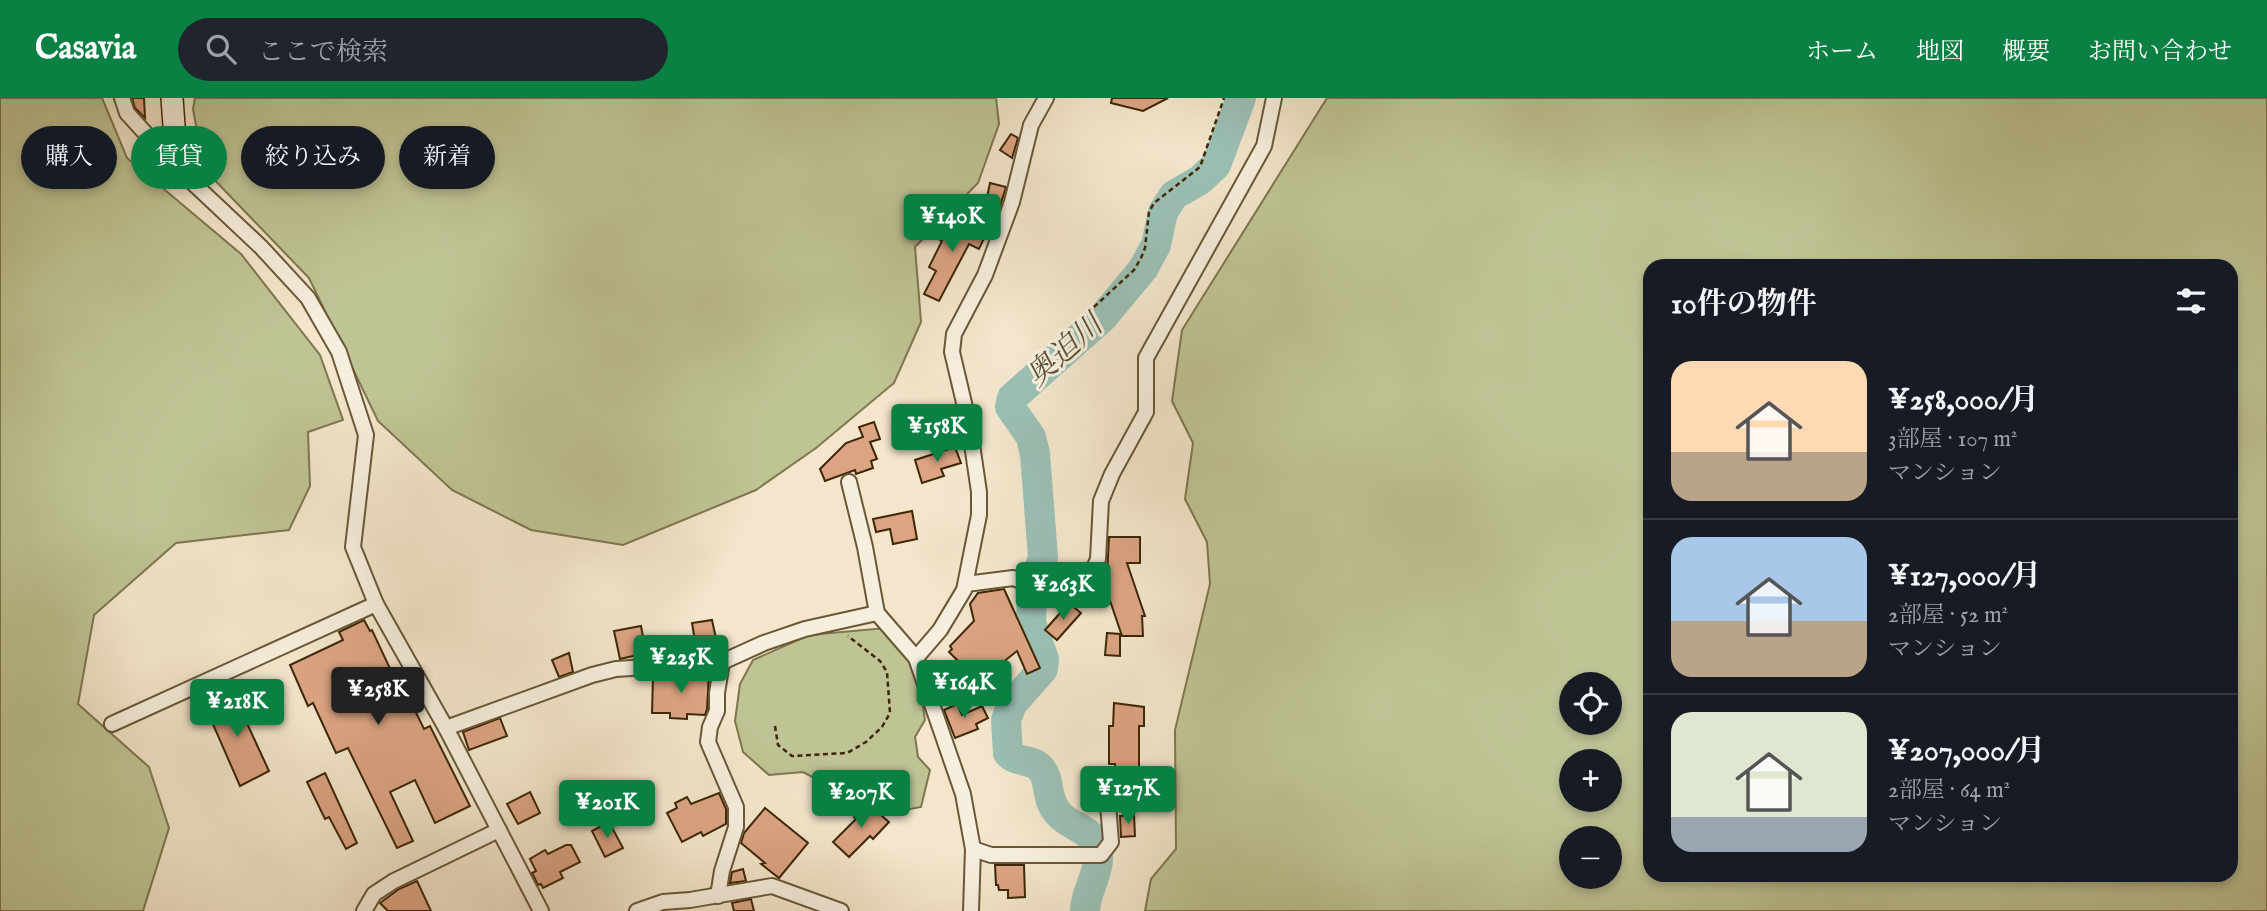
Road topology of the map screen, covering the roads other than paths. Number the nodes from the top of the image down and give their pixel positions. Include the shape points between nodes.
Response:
1 (122, 98) edge
2 (172, 98) edge
3 (1046, 98) edge
4 (1274, 98) edge
5 (139, 126) edge
6 (174, 126) edge
7 (199, 189) edge
8 (849, 482) dead end
9 (966, 584) junction
10 (376, 604) junction
11 (877, 613) junction
12 (916, 658) junction
13 (722, 662) junction
14 (112, 724) dead end
15 (446, 728) junction
16 (1106, 779) dead end
17 (499, 830) junction
18 (973, 849) junction
19 (718, 895) junction
20 (364, 911) edge
21 (541, 911) edge
22 (637, 911) edge
23 (841, 911) edge
24 (971, 911) edge

1 - 5 street
2 - 6 street
3 - 9 street via 1031,125 1012,202 985,275 954,334 952,352 979,492
4 - 9 street via 1264,146 1146,358 1146,412 1101,500 1098,559 1082,595 1046,590 1013,578
7 - 10 street via 308,298 339,352 366,435 353,547
8 - 11 street
9 - 12 street via 940,630
10 - 14 street
10 - 15 street
11 - 12 street
11 - 13 street via 764,643
12 - 18 street via 963,794
13 - 15 street via 616,669
13 - 19 street via 717,711 708,742 736,807 736,827
15 - 17 street
16 - 18 street via 1111,842 1101,855 991,855
17 - 20 street via 394,881 374,894
17 - 21 street
18 - 24 street
19 - 22 street via 663,902
19 - 23 street via 772,886

